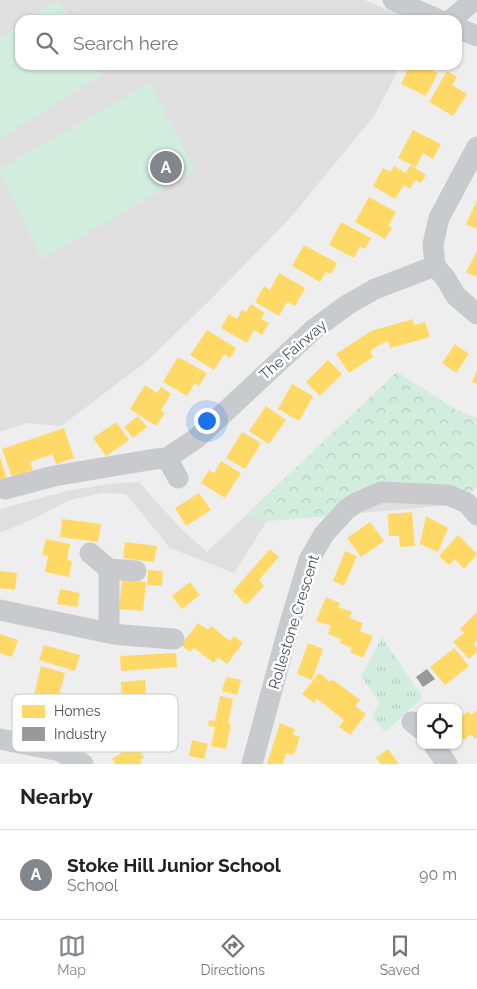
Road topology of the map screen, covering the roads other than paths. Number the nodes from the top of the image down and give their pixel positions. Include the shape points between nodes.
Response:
1 (474, 0) edge
2 (399, 1) edge
3 (428, 15) edge
4 (457, 15) edge
5 (462, 30) edge
6 (477, 36) edge
7 (477, 146) edge
8 (435, 266) junction
9 (477, 314) edge
10 (167, 458) junction
11 (178, 478) dead end
12 (5, 489) dead end
13 (477, 515) edge
14 (90, 553) dead end
15 (109, 569) junction
16 (136, 571) dead end
17 (0, 610) edge
18 (109, 633) junction
19 (174, 639) dead end
20 (437, 749) edge
21 (62, 752) edge
22 (83, 764) edge
23 (252, 764) edge
24 (447, 764) edge

1 - 4 street
2 - 3 street
5 - 6 street
7 - 8 street via 439,218 433,244
8 - 9 street via 456,296
8 - 10 street, The Fairway via 375,289 347,305 313,330 197,438
10 - 11 street
10 - 12 street, The Fairway via 54,476
13 - 23 street, Rollestone Crescent via 467,503 448,495 382,492 347,509 324,534 309,560
14 - 15 street
15 - 16 street
15 - 18 street
17 - 18 street
18 - 19 street
20 - 24 street
21 - 22 street

